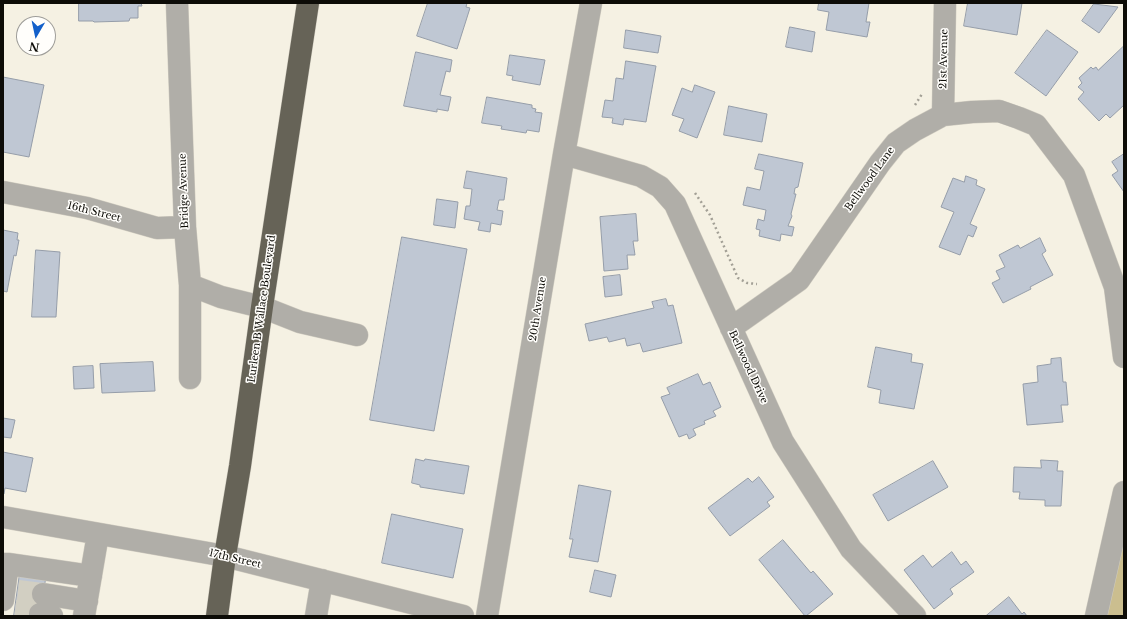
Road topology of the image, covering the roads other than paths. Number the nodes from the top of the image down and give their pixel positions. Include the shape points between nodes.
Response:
1 (177, 3) edge
2 (308, 3) edge
3 (592, 3) edge
4 (945, 3) edge
5 (943, 115) junction
6 (564, 154) junction
7 (3, 192) edge
8 (186, 227) junction
9 (190, 285) junction
10 (262, 307) junction
11 (731, 328) junction
12 (357, 335) dead end
13 (1124, 357) edge
14 (190, 378) dead end
15 (1124, 492) edge
16 (3, 517) edge
17 (98, 534) junction
18 (225, 556) junction
19 (5, 564) edge
20 (91, 576) junction
21 (322, 580) junction
22 (9, 600) edge
23 (45, 608) tunnel mouth
24 (86, 609) edge
25 (217, 616) edge
26 (316, 616) edge
27 (463, 616) edge
28 (487, 616) edge
29 (915, 616) edge
30 (1096, 616) edge

1 - 8 street, Bridge Avenue
2 - 10 highway, Lurleen B Wallace Boulevard
3 - 6 street, 20th Avenue
4 - 5 street, 21st Avenue
5 - 11 street, Bellwood Lane via 896,143 799,280
5 - 13 street, Bellwood Lane via 999,111 1036,125 1074,175 1115,286
6 - 11 street, Bellwood Drive via 641,176 660,187 675,204
6 - 28 street, 20th Avenue
7 - 8 street, 16th Street via 87,208 157,228
8 - 9 street, Bridge Avenue
9 - 10 street via 221,297
9 - 14 street, Bridge Avenue
10 - 12 street via 300,322
10 - 18 highway, Lurleen B Wallace Boulevard
11 - 29 street, Bellwood Drive via 784,442 851,549
15 - 30 street
16 - 17 street, 17th Street
17 - 18 street, 17th Street
17 - 20 street
18 - 21 street, 17th Street
18 - 25 highway, Lurleen B Wallace Boulevard
19 - 20 street
19 - 22 street
20 - 24 street
21 - 26 street
21 - 27 street, 17th Street
23 - 24 street

